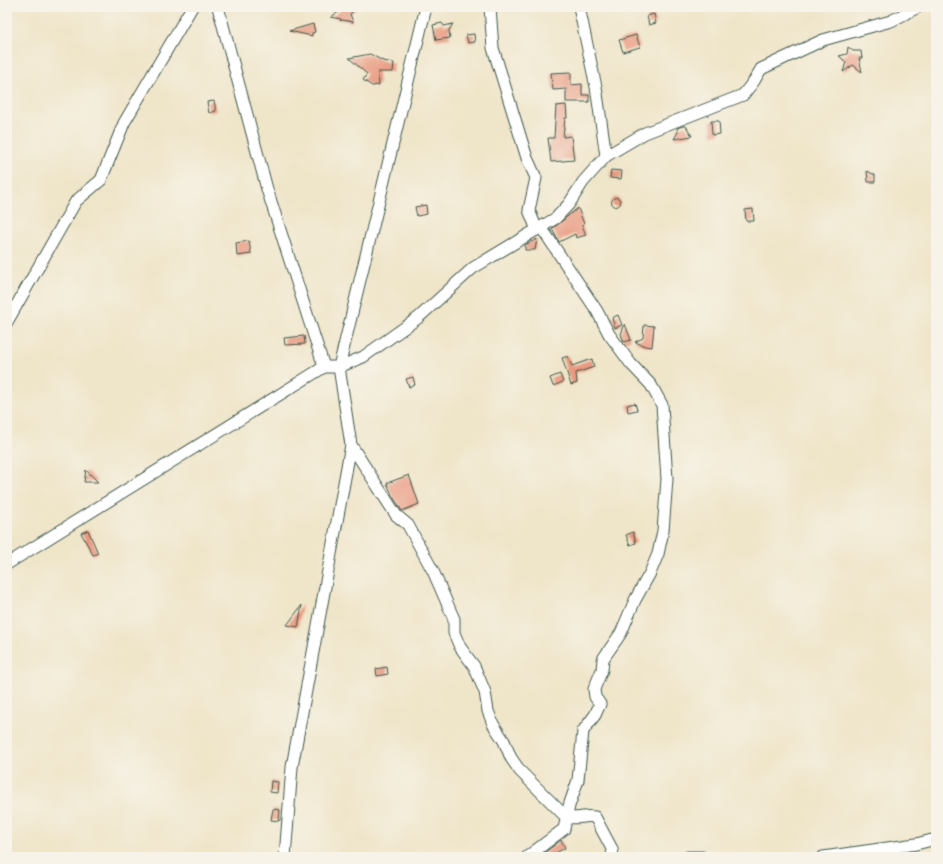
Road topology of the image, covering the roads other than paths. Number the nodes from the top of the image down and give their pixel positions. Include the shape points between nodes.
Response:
1 (192, 7) edge
2 (218, 7) edge
3 (426, 7) edge
4 (490, 7) edge
5 (580, 7) edge
6 (918, 7) edge
7 (606, 156) junction
8 (539, 228) junction
9 (7, 322) edge
10 (324, 367) junction
11 (339, 367) junction
12 (351, 445) junction
13 (7, 564) edge
14 (566, 817) junction
15 (936, 838) edge
16 (286, 857) edge
17 (527, 857) edge
18 (613, 857) edge
19 (688, 857) edge
20 (702, 857) edge
21 (823, 857) edge

1 - 9 street via 124,123 100,180 76,201
2 - 10 street via 267,189
3 - 11 street
4 - 8 street via 493,48 527,158 536,178 529,210
5 - 7 street via 596,87
6 - 7 street via 891,21 823,40 760,69 743,95 645,134
7 - 8 street via 560,213
8 - 11 street via 473,268 418,318 363,357
8 - 14 street via 597,311 609,334 631,364 651,385 662,405 667,472 663,531 658,554 621,633 603,659 602,670 594,689 600,704 596,715 584,731 578,780
10 - 11 street
10 - 13 street
11 - 12 street
12 - 14 street via 396,515 408,525 433,571 454,619 454,633 460,647 474,666 485,692 493,724 511,758 520,771
12 - 16 street via 292,767
14 - 17 street via 564,829
14 - 18 street via 577,820 586,816 595,817 612,849
15 - 21 street via 916,844
19 - 20 street

